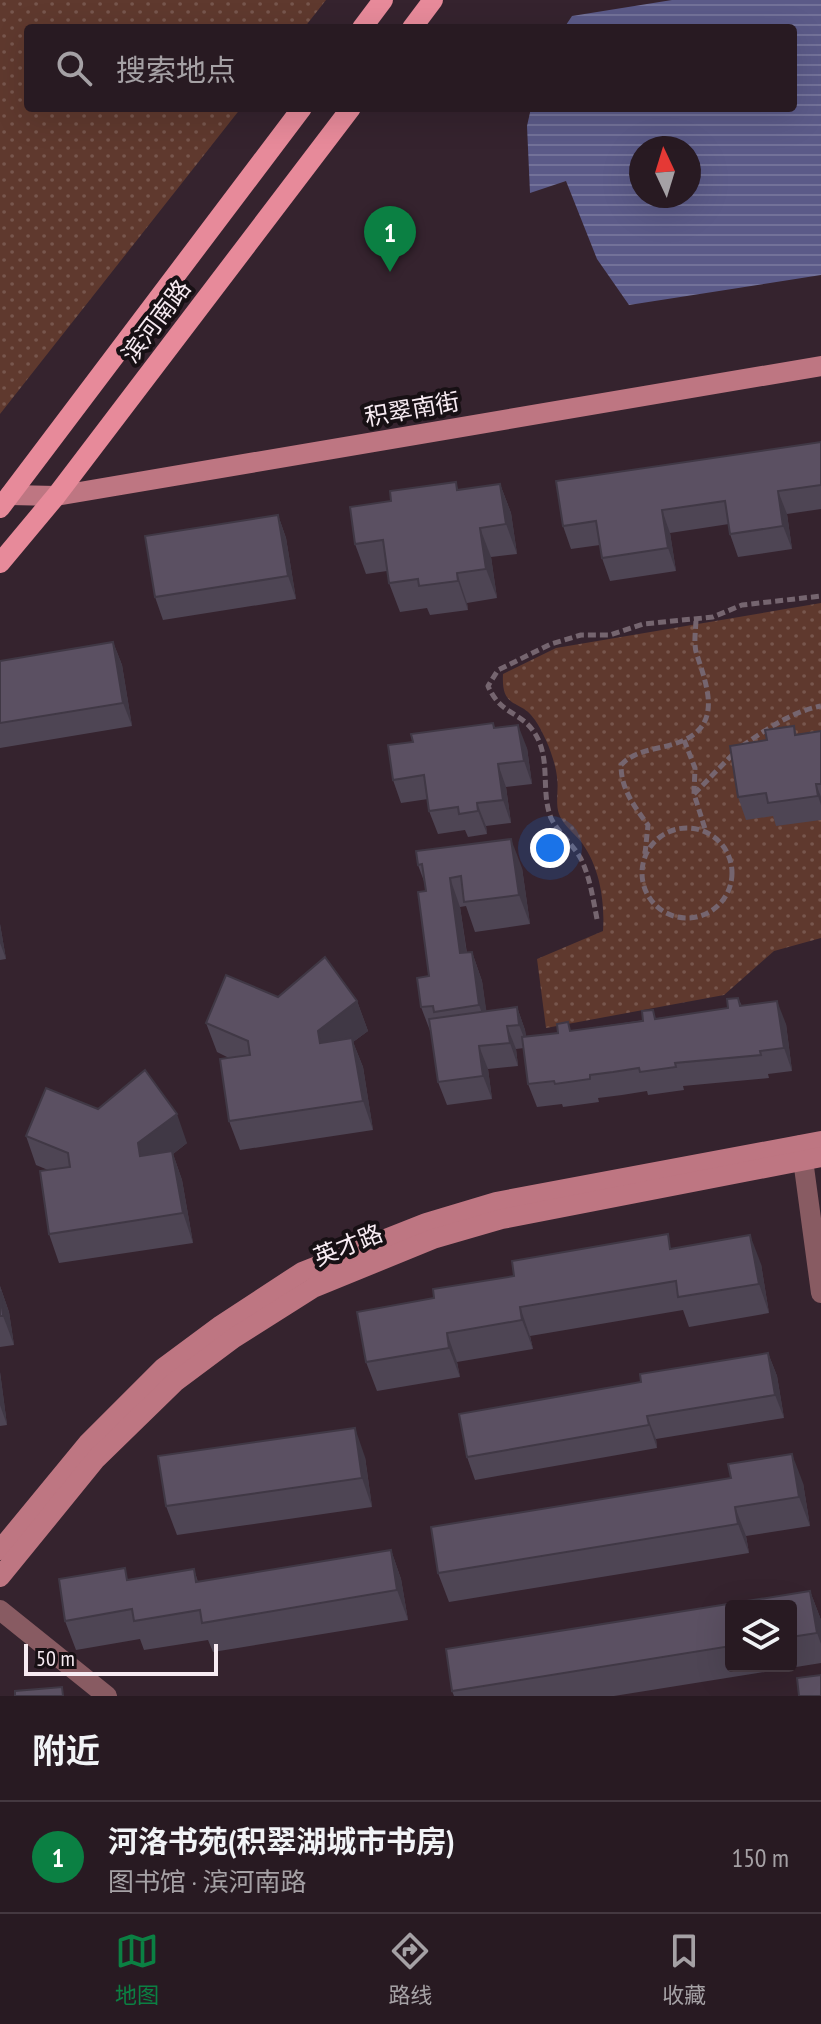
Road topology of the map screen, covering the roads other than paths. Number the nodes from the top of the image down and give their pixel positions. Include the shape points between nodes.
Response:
1 (383, 0) edge
2 (433, 0) edge
3 (365, 24) edge
4 (415, 24) edge
5 (299, 112) edge
6 (348, 112) edge
7 (821, 366) edge
8 (56, 496) junction
9 (5, 502) edge
10 (0, 563) edge
11 (811, 1151) edge
12 (821, 1293) edge
13 (0, 1550) edge
14 (0, 1577) edge
15 (0, 1610) edge
16 (107, 1696) edge

1 - 3 main road
2 - 4 main road
5 - 9 main road, 滨河南路
6 - 8 main road, 滨河南路
7 - 8 main road, 积翠南街
8 - 9 main road, 积翠南街
8 - 10 main road, 滨河南路
11 - 12 street
11 - 13 main road, 英才路 via 496,1202 426,1223 302,1272 163,1368 88,1443
11 - 14 main road, 英才路 via 502,1219 433,1239 313,1288 175,1382 96,1459
15 - 16 street

